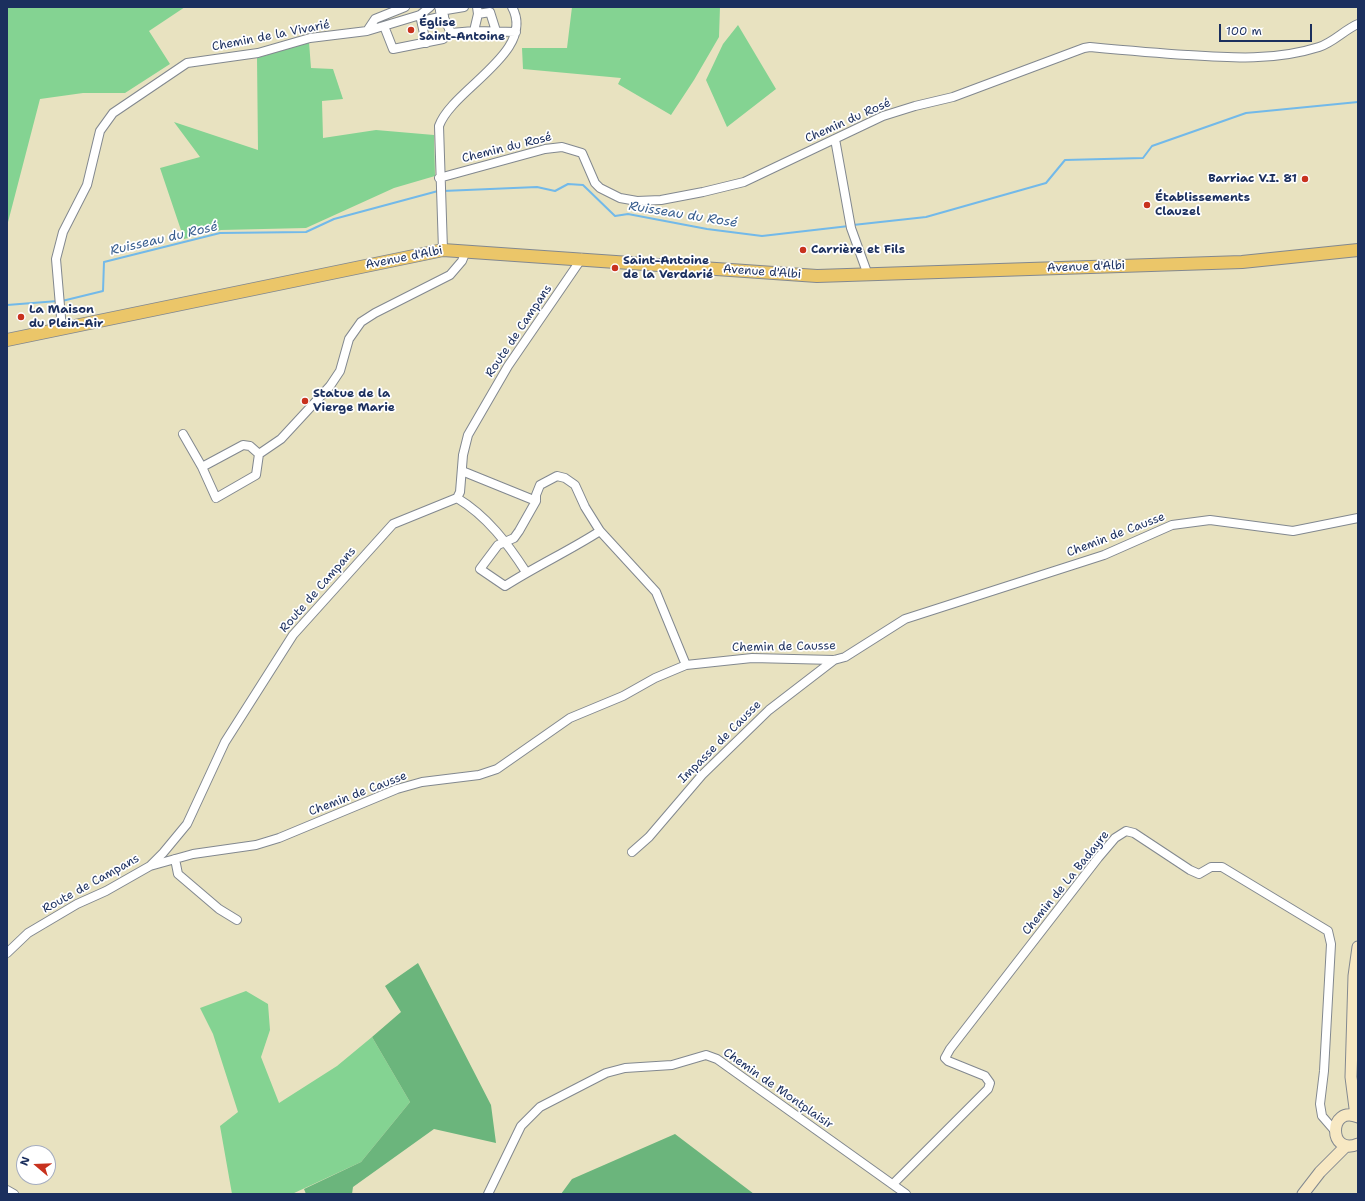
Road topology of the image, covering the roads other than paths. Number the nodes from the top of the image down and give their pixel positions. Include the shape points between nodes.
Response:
1 (406, 7) edge
2 (430, 7) edge
3 (464, 7) edge
4 (512, 7) edge
5 (441, 11) edge
6 (478, 11) edge
7 (421, 18) junction
8 (1358, 24) edge
9 (384, 26) junction
10 (367, 31) junction
11 (474, 31) junction
12 (496, 31) junction
13 (451, 32) junction
14 (516, 32) junction
15 (426, 43) junction
16 (835, 139) junction
17 (439, 178) junction
18 (443, 250) junction
19 (1358, 250) edge
20 (466, 251) junction
21 (582, 258) junction
22 (868, 275) junction
23 (62, 329) junction
24 (7, 340) edge
25 (183, 434) dead end
26 (258, 454) junction
27 (202, 467) junction
28 (462, 471) junction
29 (458, 498) junction
30 (536, 502) junction
31 (1358, 518) edge
32 (600, 531) junction
33 (506, 541) junction
34 (526, 572) junction
35 (834, 660) junction
36 (686, 665) junction
37 (632, 852) dead end
38 (175, 859) junction
39 (150, 866) junction
40 (237, 920) dead end
41 (1358, 948) edge
42 (7, 953) edge
43 (1351, 1077) junction
44 (1357, 1117) edge
45 (1338, 1127) junction
46 (1355, 1146) edge
47 (1320, 1172) junction
48 (892, 1184) junction
49 (7, 1190) edge
50 (14, 1194) edge
51 (488, 1194) edge
52 (906, 1194) edge
53 (1303, 1194) edge

1 - 10 street via 375,19
2 - 7 street
3 - 5 street, Chemin de la Vivarié
4 - 14 street via 517,21
5 - 7 street, Chemin de la Vivarié
5 - 13 street
6 - 11 street
6 - 12 street via 490,12
7 - 9 street, Chemin de la Vivarié
7 - 15 street
8 - 16 street, Chemin du Rosé via 1328,44 1300,53 1268,58 1221,58 1084,48 953,97 883,116
9 - 10 street, Chemin de la Vivarié
9 - 15 street via 393,49
10 - 23 street, Chemin de la Vivarié via 310,38 258,53 187,63 113,112 100,131 87,185 63,232 56,259
11 - 12 street
11 - 13 street
12 - 14 street
13 - 15 street via 443,39
14 - 17 street via 501,58 442,118 438,130
16 - 17 street, Chemin du Rosé via 744,182 661,200 632,201 608,193 595,183 582,153 562,147 545,149
16 - 22 street via 850,226
17 - 18 street
18 - 20 main road, Avenue d'Albi
18 - 23 main road, Avenue d'Albi
19 - 22 main road, Avenue d'Albi via 1242,262
20 - 21 main road, Avenue d'Albi
20 - 26 street via 462,261 446,277 361,322 349,339 336,379 281,439
21 - 22 main road, Avenue d'Albi via 769,274
21 - 28 street, Route de Campans via 508,366 468,435
23 - 24 main road, Avenue d'Albi
25 - 27 street
26 - 27 street via 250,446 243,446
26 - 27 street via 256,475 216,498
28 - 29 street, Route de Campans
28 - 30 street
29 - 33 street
29 - 39 street, Route de Campans via 393,524 293,635 225,742 187,824
30 - 32 street via 538,491 544,481 557,476 565,478 575,485
30 - 33 street via 514,538
31 - 35 street, Chemin de Causse via 1293,531 1210,520 1172,525 1104,554 905,619 845,657
32 - 34 street via 571,550
32 - 36 street via 656,592
33 - 34 street
33 - 34 street via 498,544 480,569 505,586
35 - 36 street, Chemin de Causse via 752,658
35 - 37 street, Impasse de Causse via 769,710 702,775
36 - 38 street, Chemin de Causse via 655,678 623,696 570,718 498,769 479,775 422,782 397,789 256,845
38 - 39 street, Chemin de Causse
38 - 40 street via 178,874
39 - 42 street, Route de Campans via 34,930
41 - 43 main road via 1354,976
43 - 44 main road
43 - 45 main road via 1348,1098
44 - 45 main road
45 - 46 main road
45 - 47 main road
45 - 48 street, Chemin de La Badayre via 1322,1116 1320,1104 1331,944 1328,931 1222,867 1211,867 1199,874 1134,833 1126,831 1115,838 1098,858 945,1058 985,1076 990,1083 988,1089
46 - 47 main road
47 - 53 main road
48 - 51 street, Chemin de Montplaisir via 717,1059 706,1055 672,1065 625,1068 606,1073 540,1107 521,1126
48 - 52 street, Chemin de Montplaisir
49 - 50 street

